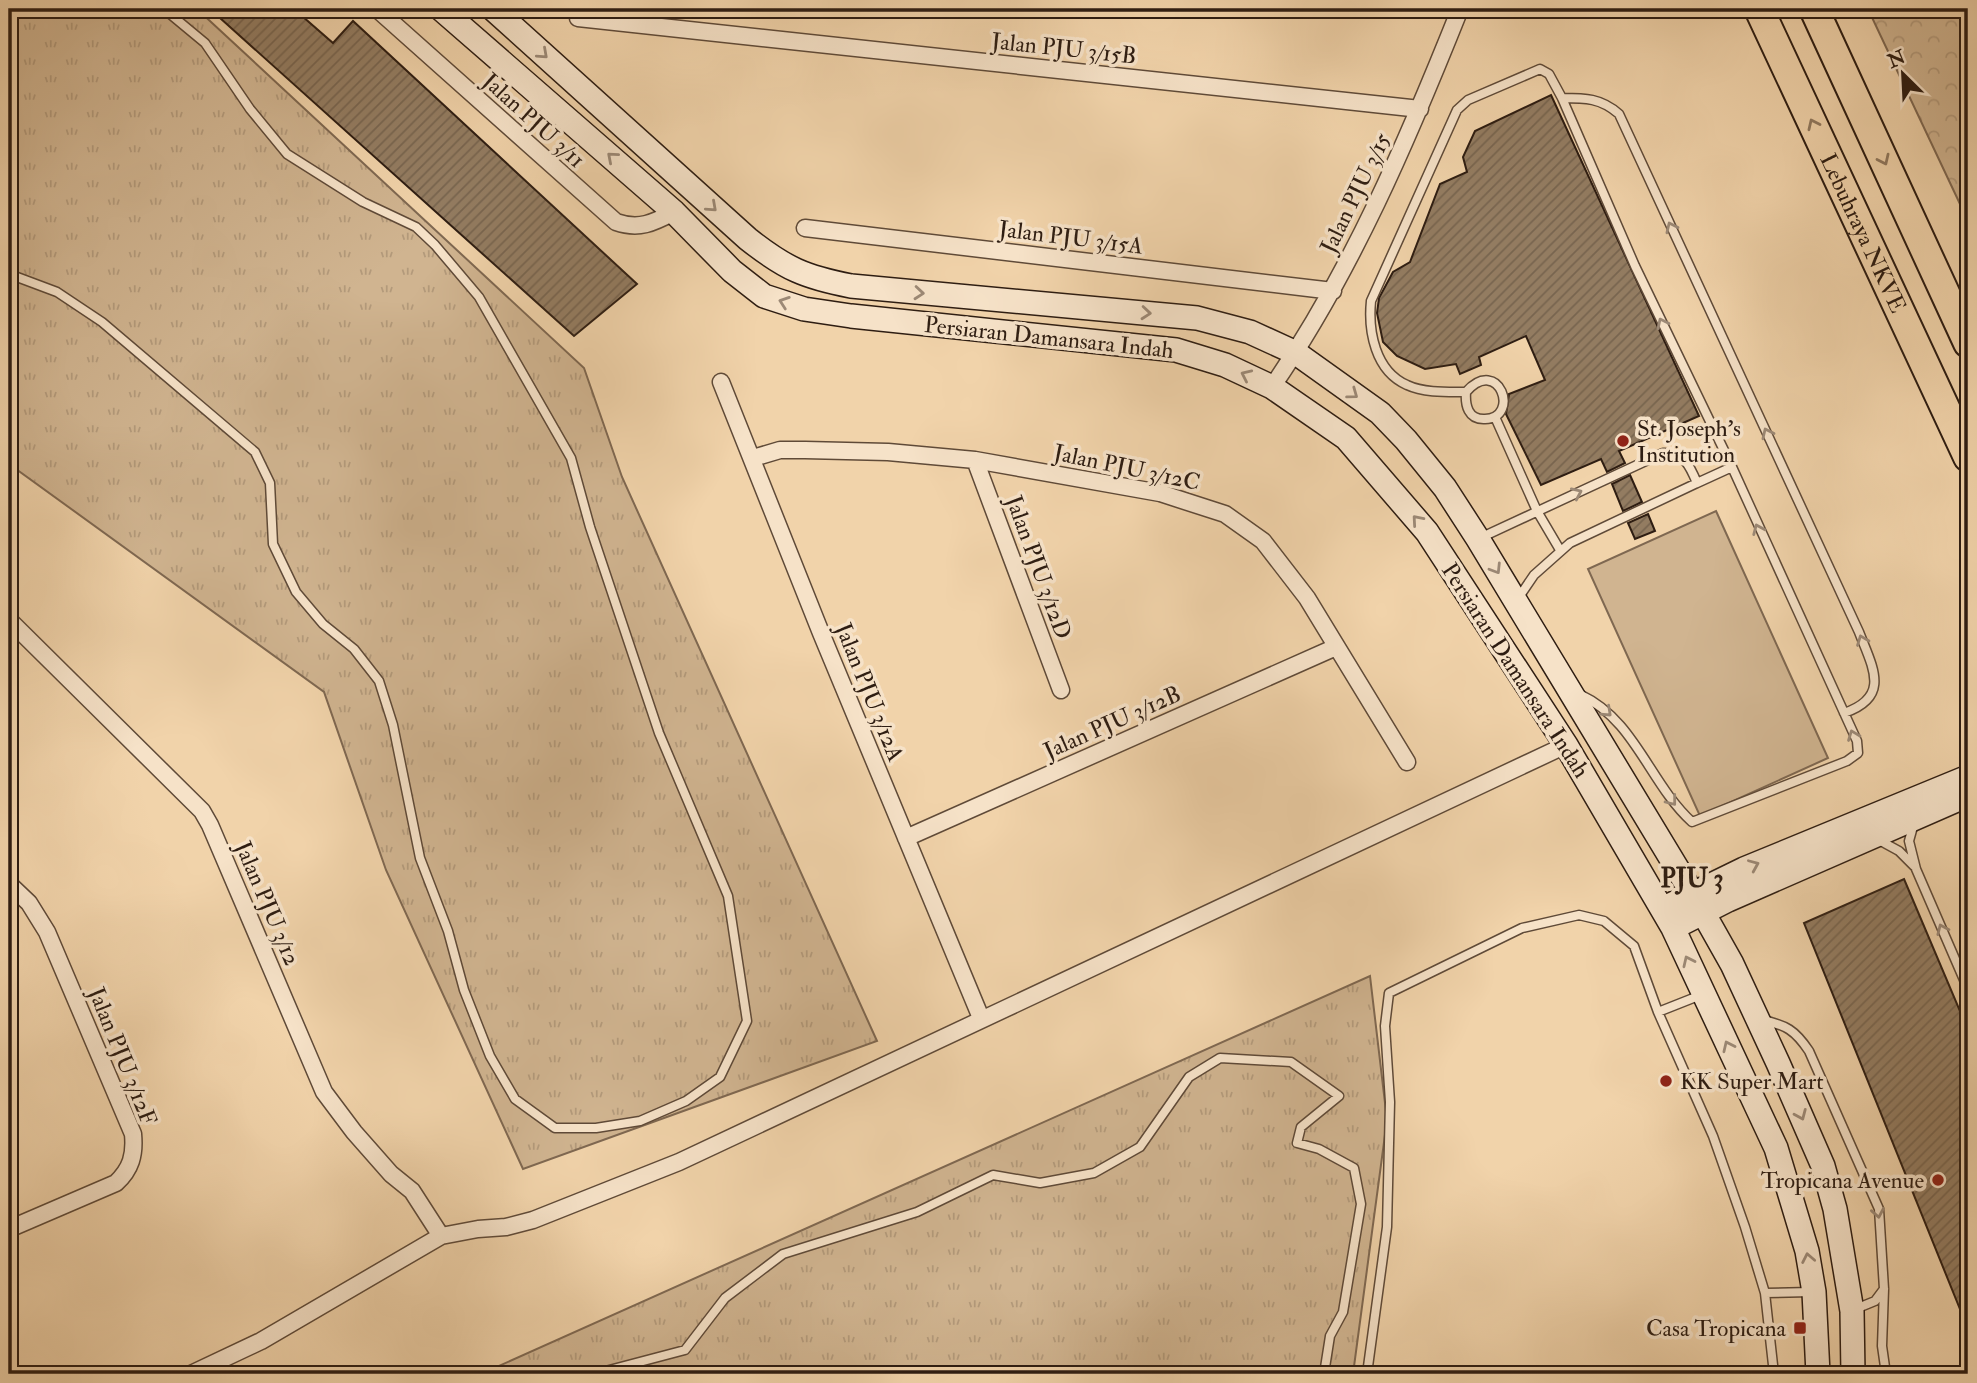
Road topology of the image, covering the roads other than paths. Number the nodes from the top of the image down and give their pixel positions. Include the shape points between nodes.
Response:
1 (164, 9) edge
2 (377, 9) edge
3 (441, 9) edge
4 (493, 9) edge
5 (1460, 9) edge
6 (1759, 9) edge
7 (1814, 9) edge
8 (578, 18) dead end
9 (1562, 98) junction
10 (1420, 109) junction
11 (674, 212) junction
12 (805, 228) dead end
13 (9, 274) edge
14 (1333, 291) junction
15 (1968, 343) edge
16 (1296, 353) junction
17 (721, 382) dead end
18 (1272, 387) junction
19 (1466, 392) junction
20 (1495, 418) junction
21 (1968, 457) edge
22 (753, 458) junction
23 (975, 460) junction
24 (1732, 467) junction
25 (1697, 483) junction
26 (1537, 511) junction
27 (1478, 539) junction
28 (1560, 550) junction
29 (1516, 600) junction
30 (9, 620) edge
31 (1336, 647) junction
32 (1061, 690) dead end
33 (1571, 691) junction
34 (1844, 713) junction
35 (1566, 745) junction
36 (1406, 762) dead end
37 (1968, 777) edge
38 (1968, 795) edge
39 (1915, 808) junction
40 (1872, 837) junction
41 (906, 838) junction
42 (1916, 869) junction
43 (9, 884) edge
44 (1757, 887) junction
45 (1698, 903) junction
46 (1667, 918) junction
47 (1732, 964) junction
48 (1968, 989) edge
49 (1703, 994) junction
50 (1658, 1012) junction
51 (981, 1018) junction
52 (1759, 1020) junction
53 (9, 1229) edge
54 (441, 1236) junction
55 (1884, 1289) junction
56 (1814, 1292) junction
57 (1765, 1293) junction
58 (1852, 1311) junction
59 (191, 1374) edge
60 (594, 1374) edge
61 (1324, 1374) edge
62 (1367, 1374) edge
63 (1774, 1374) edge
64 (1818, 1374) edge
65 (1853, 1374) edge
66 (1886, 1374) edge

1 - 13 lane via 205,43 287,154 363,202 416,227 435,245 479,297 571,457 660,733 728,897 747,1021 720,1077 686,1101 640,1121 596,1128 555,1128 515,1099 491,1056 464,990 420,858 393,725 379,681 354,649 323,624 296,592 273,544 270,483 255,452 102,322 57,292
2 - 11 street, Jalan PJU 3/11 via 617,222 646,225
11 -> 3 main road, Persiaran Damansara Indah
4 -> 16 main road, Persiaran Damansara Indah via 781,265 815,279 851,286 1197,318 1250,332
5 - 10 street, Jalan PJU 3/15
21 -> 6 highway, Lebuhraya NKVE
7 -> 15 highway
8 - 10 street, Jalan PJU 3/15B
9 - 19 lane via 1549,74 1540,69 1468,100 1457,110 1371,301 1373,344 1395,378 1407,386
24 -> 9 lane via 1635,266
34 -> 9 lane via 1873,696 1875,675 1859,632 1619,114 1607,103 1590,98
10 - 14 street, Jalan PJU 3/15
18 -> 11 main road, Persiaran Damansara Indah via 1225,365 1176,350 804,309 764,296 732,271
12 - 14 street, Jalan PJU 3/15A
14 - 16 street, Jalan PJU 3/15
16 - 18 street, Jalan PJU 3/15
16 -> 27 main road, Persiaran Damansara Indah via 1380,413 1445,488
17 - 22 street, Jalan PJU 3/12A
35 -> 18 main road, Persiaran Damansara Indah via 1427,532 1346,438
19 - 20 lane via 1465,404 1471,415 1482,420
19 - 20 lane via 1474,383 1486,380 1498,385 1504,396 1503,408
20 - 26 lane
22 - 23 street, Jalan PJU 3/12C via 780,450 805,450
22 - 41 street, Jalan PJU 3/12A
23 - 31 street, Jalan PJU 3/12C via 1160,493 1224,514 1263,541 1307,598
23 - 32 street, Jalan PJU 3/12D
24 - 25 lane
34 -> 24 lane
26 -> 25 lane via 1663,453 1681,456
25 - 28 lane
26 - 27 lane
26 - 28 lane
27 -> 29 main road, Persiaran Damansara Indah
28 - 29 lane
29 - 33 main road, Persiaran Damansara Indah
30 - 54 street, Jalan PJU 3/12 via 202,811 324,1092 391,1174 412,1191
31 - 36 street, Jalan PJU 3/12C
31 - 41 street, Jalan PJU 3/12B
33 -> 34 lane via 1610,712 1674,806 1692,822 1847,761 1858,753
33 - 45 main road, Persiaran Damansara Indah
35 - 46 main road, Persiaran Damansara Indah
35 - 51 street
37 - 39 main road
38 - 39 main road
39 - 40 main road
39 - 42 lane via 1909,841
45 -> 39 main road
40 - 42 lane via 1899,851
40 - 44 main road
41 - 51 street, Jalan PJU 3/12A
48 -> 42 lane
43 - 53 street, Jalan PJU 3/12F via 29,903 47,932 134,1134 135,1148 125,1174 116,1183
44 - 45 main road
44 - 47 main road via 1732,906 1728,923
45 - 46 main road
45 - 47 main road, Persiaran Damansara Indah
49 -> 46 main road, Persiaran Damansara Indah
47 - 52 main road, Persiaran Damansara Indah
49 - 50 lane
56 -> 49 main road, Persiaran Damansara Indah via 1796,1207 1776,1148
50 - 57 lane via 1713,1136
50 - 62 lane via 1634,946 1604,921 1579,915 1522,928 1389,993 1385,1026 1390,1102 1387,1227
51 - 54 street via 824,1095 602,1193 506,1227
52 -> 55 lane via 1797,1032 1809,1051 1879,1209
52 -> 58 main road, Persiaran Damansara Indah via 1823,1166 1844,1248
54 - 59 street via 261,1340
55 - 58 lane via 1875,1301
55 - 66 lane
56 - 57 lane
56 - 64 main road, Persiaran Damansara Indah
57 - 63 lane
58 - 65 main road, Persiaran Damansara Indah
60 - 61 lane via 685,1350 725,1298 783,1254 917,1212 993,1175 1040,1183 1094,1173 1140,1147 1189,1077 1220,1058 1290,1062 1339,1096 1301,1127 1297,1143 1354,1168 1360,1204 1343,1312 1330,1336

